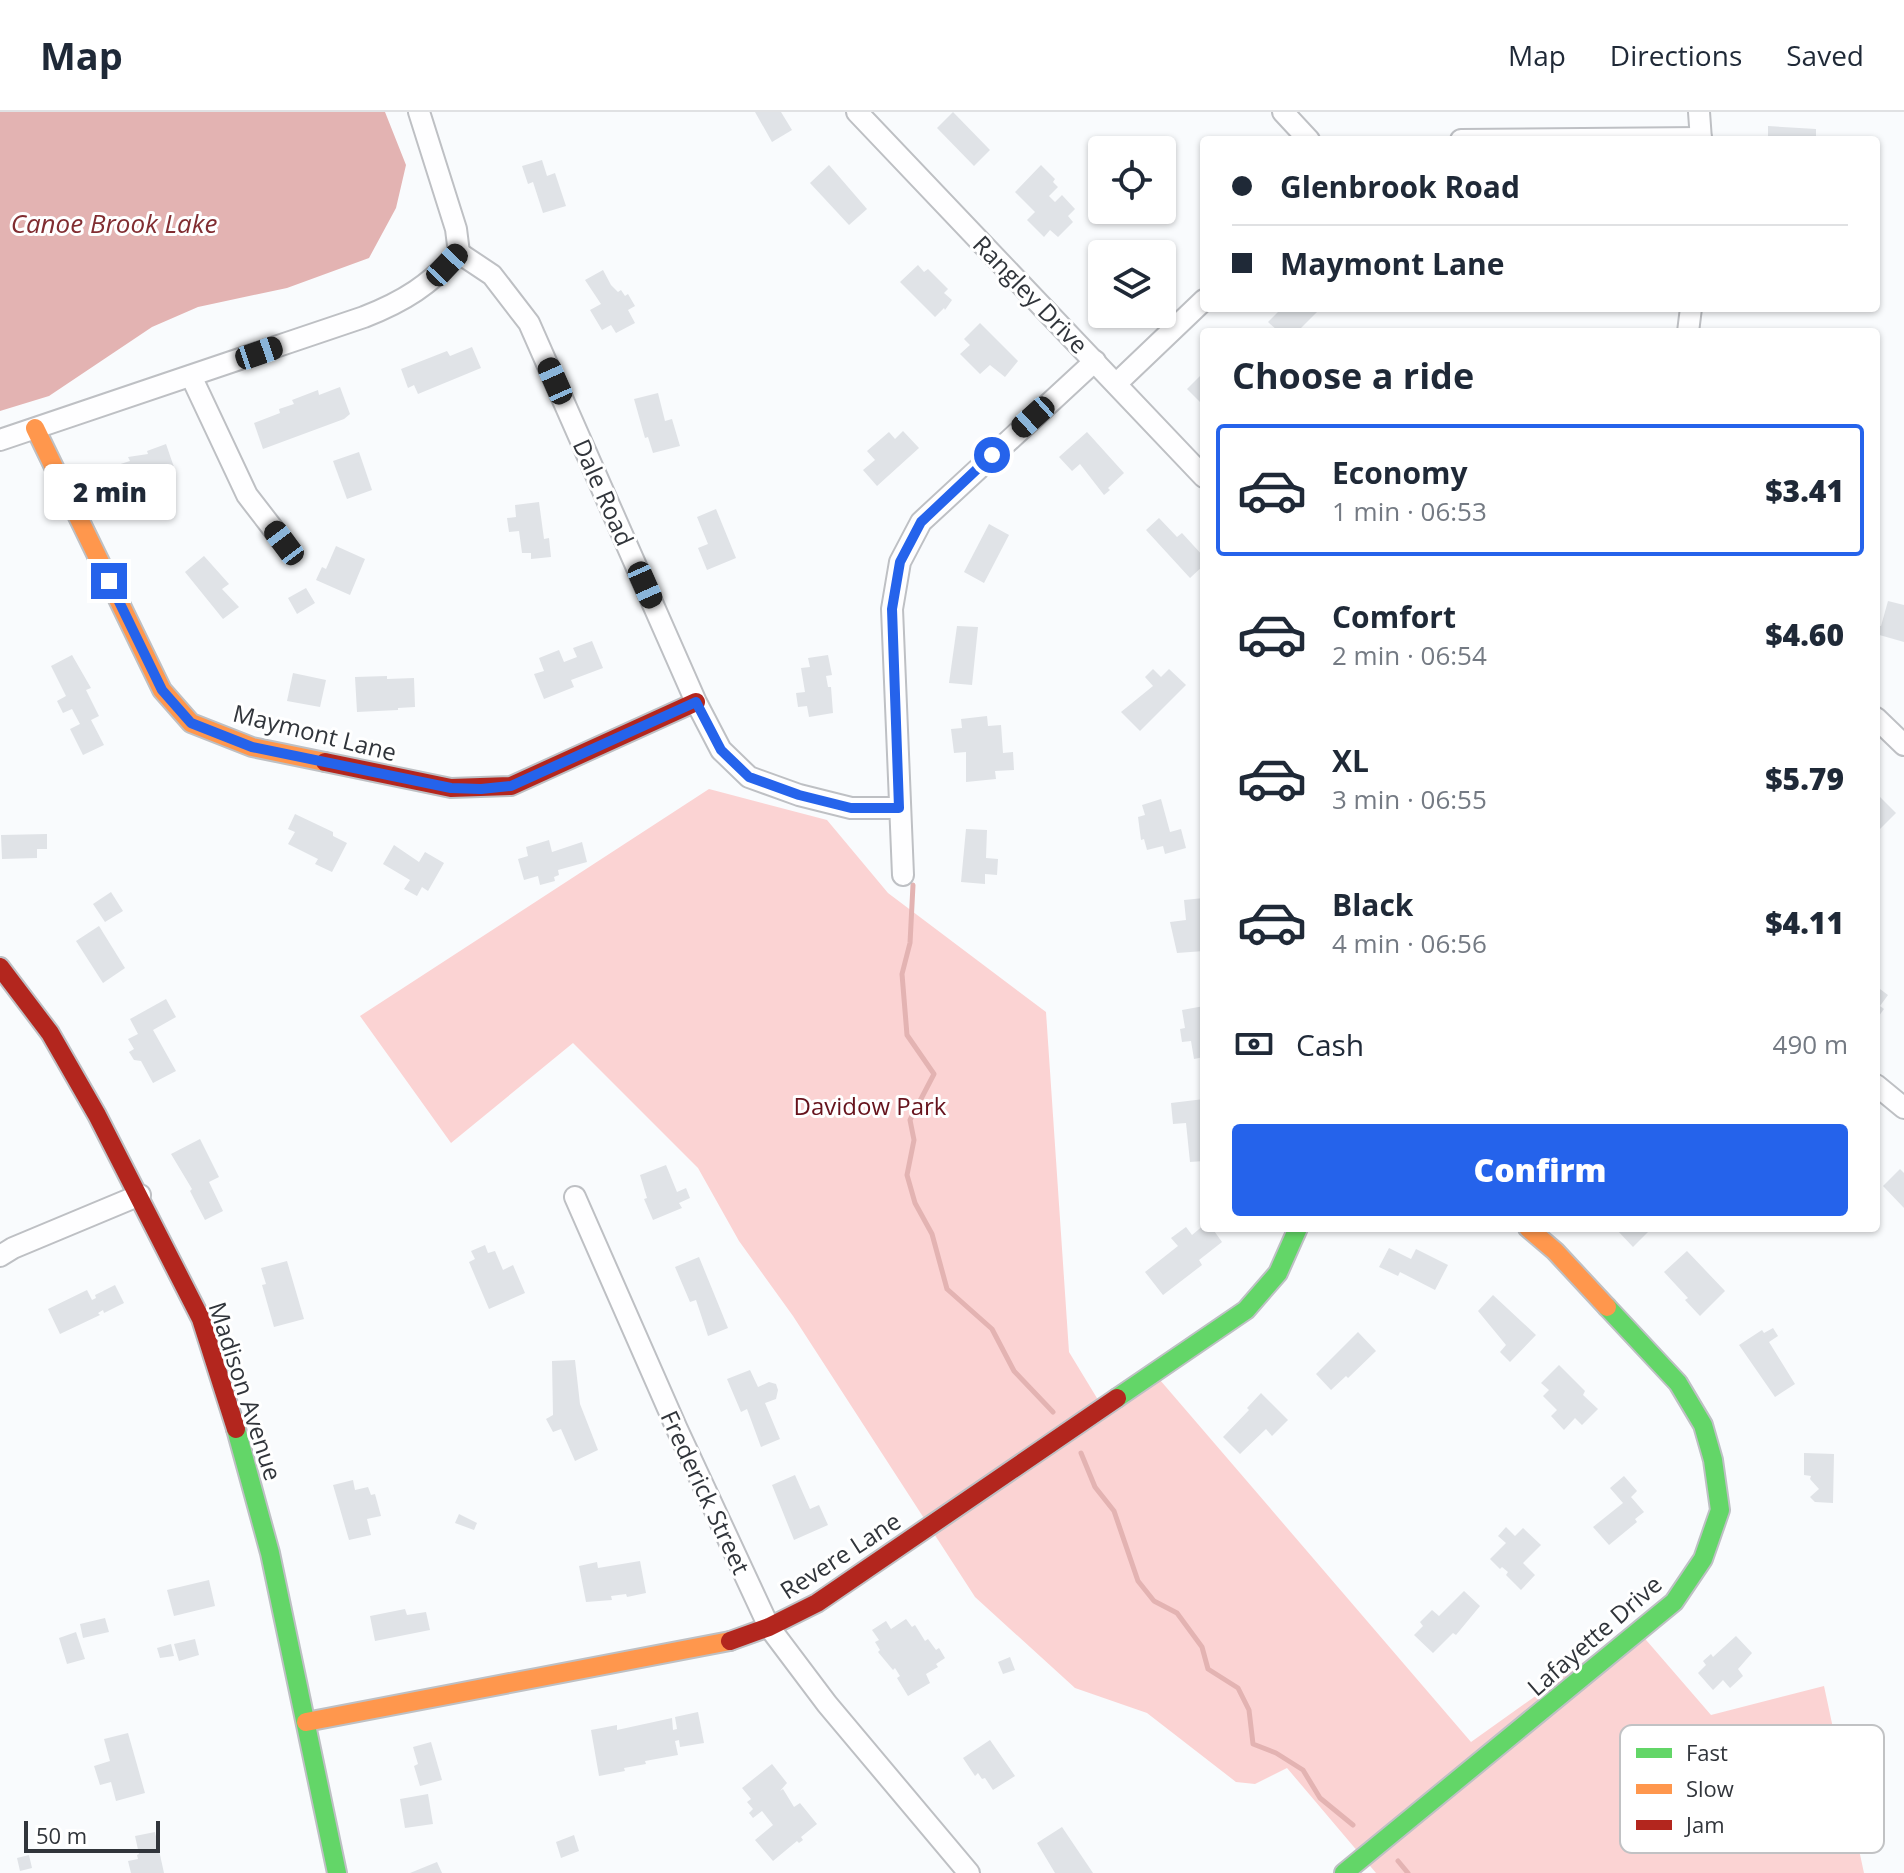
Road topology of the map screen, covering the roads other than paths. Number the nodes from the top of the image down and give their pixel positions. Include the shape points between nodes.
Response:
1 (419, 112) edge
2 (857, 112) edge
3 (1283, 112) edge
4 (1699, 112) edge
5 (1305, 136) edge
6 (1701, 136) edge
7 (459, 253) junction
8 (1200, 304) edge
9 (1095, 361) junction
10 (191, 376) junction
11 (1117, 383) junction
12 (35, 428) junction
13 (0, 440) edge
14 (1200, 473) edge
15 (284, 543) dead end
16 (696, 702) junction
17 (1880, 722) edge
18 (1904, 745) edge
19 (899, 808) junction
20 (903, 875) dead end
21 (0, 967) edge
22 (1880, 1088) edge
23 (1904, 1108) edge
24 (140, 1195) junction
25 (575, 1197) dead end
26 (1296, 1232) edge
27 (1533, 1232) edge
28 (0, 1256) edge
29 (769, 1627) junction
30 (306, 1722) junction
31 (337, 1873) edge
32 (969, 1873) edge
33 (1344, 1873) edge

1 - 7 street
2 - 9 street, Rangley Drive
3 - 5 street
4 - 6 street
7 - 10 street via 436,278 395,305
7 - 16 street, Dale Road via 492,275 529,323
8 - 11 street
9 - 11 street, Rangley Drive
9 - 19 street via 921,522 900,562 892,609
10 - 12 street
10 - 15 street via 247,495
11 - 14 street, Rangley Drive
12 - 13 street
12 - 16 street, Maymont Lane via 162,690 191,723 252,747 451,788 481,789 511,786
16 - 19 street, Dale Road via 721,750 749,777 851,808
17 - 18 street
19 - 20 street
21 - 24 street, Madison Avenue via 50,1033
22 - 23 street
24 - 28 street
24 - 30 street, Madison Avenue via 201,1319 237,1433 270,1553
25 - 29 street, Frederick Street
26 - 29 street, Revere Lane via 1278,1273 1246,1310 817,1603
27 - 33 street, Lafayette Drive via 1678,1383 1703,1425 1720,1510 1703,1559 1674,1602
29 - 30 street, Revere Lane via 730,1641
29 - 32 street, Frederick Street
30 - 31 street, Madison Avenue

